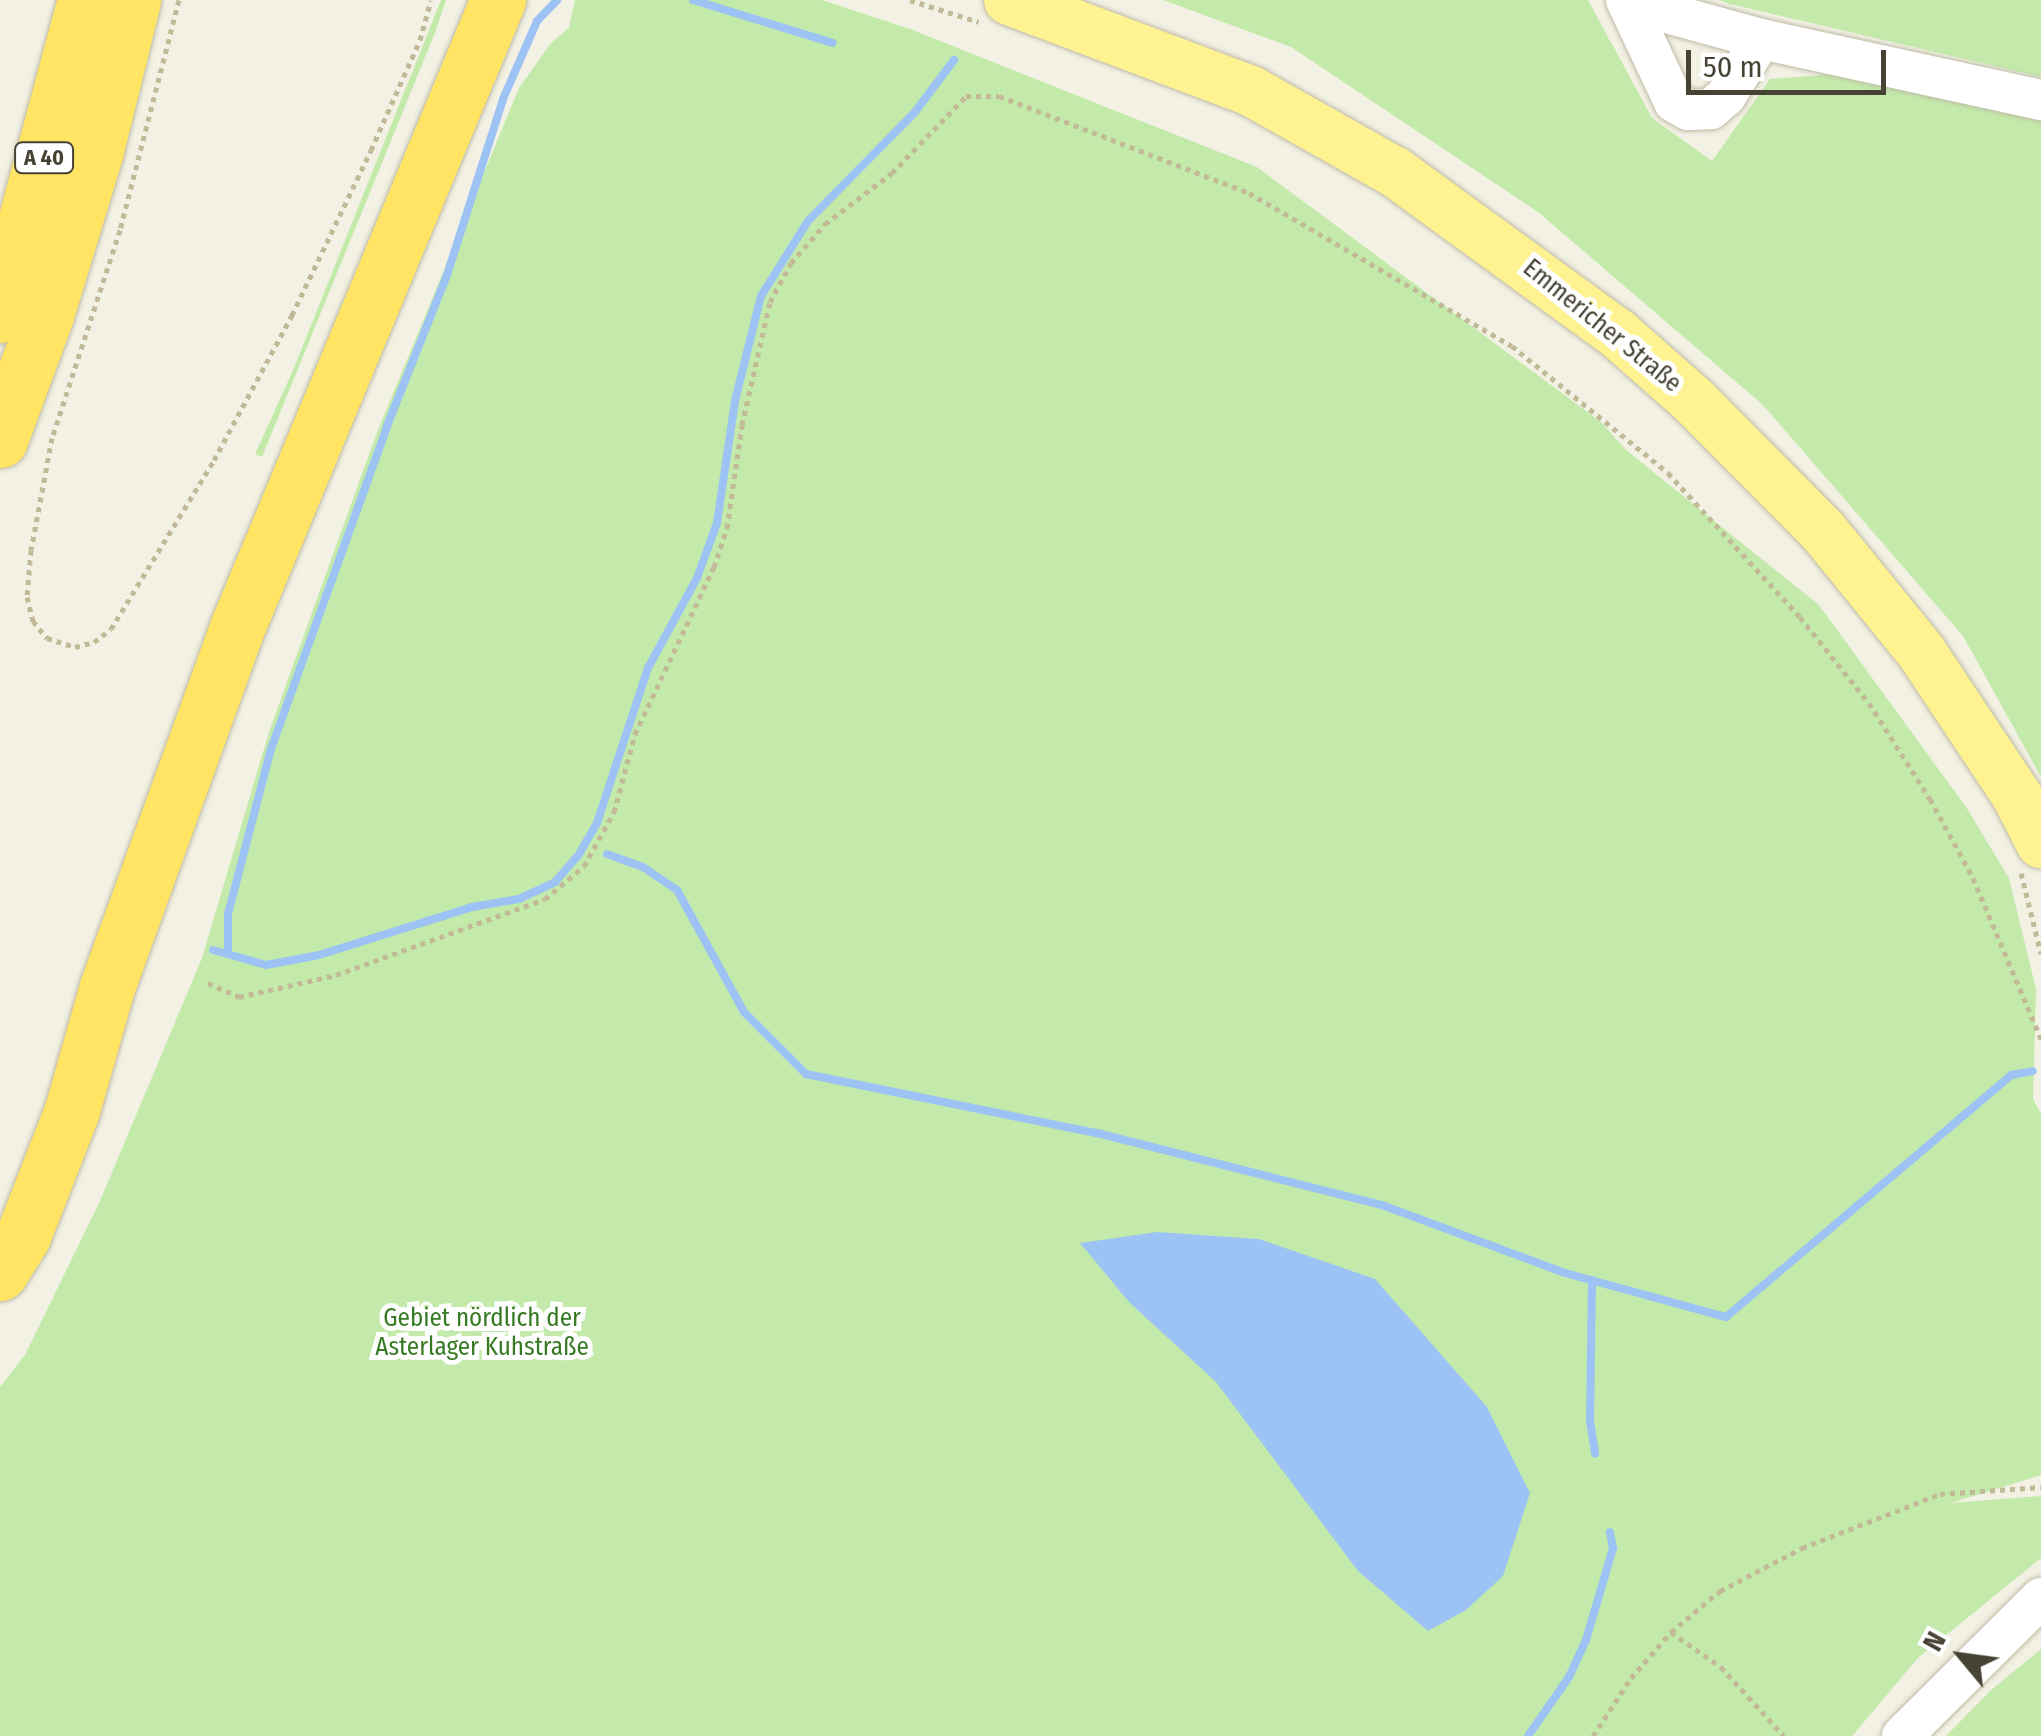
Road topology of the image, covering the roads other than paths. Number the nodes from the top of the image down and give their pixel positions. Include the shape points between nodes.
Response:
1 (85, 0) edge
2 (133, 0) edge
3 (1626, 1) edge
4 (465, 3) edge
5 (1003, 14) edge
6 (1761, 38) junction
7 (2041, 100) edge
8 (0, 315) edge
9 (0, 440) edge
10 (2029, 853) edge
11 (0, 1206) edge
12 (0, 1273) edge
13 (2041, 1598) edge
14 (1902, 1736) edge

1 - 8 highway, A 40
2 - 9 highway, A 40 via 74,223
3 - 6 street
3 - 6 street via 1674,102 1688,110 1711,109 1726,96
4 - 11 highway
4 - 12 highway via 107,988 72,1110 23,1236
5 - 10 main road, Emmericher Straße via 1251,91 1395,172 1617,333 1823,531 1922,653 2017,796
6 - 7 street
13 - 14 street

